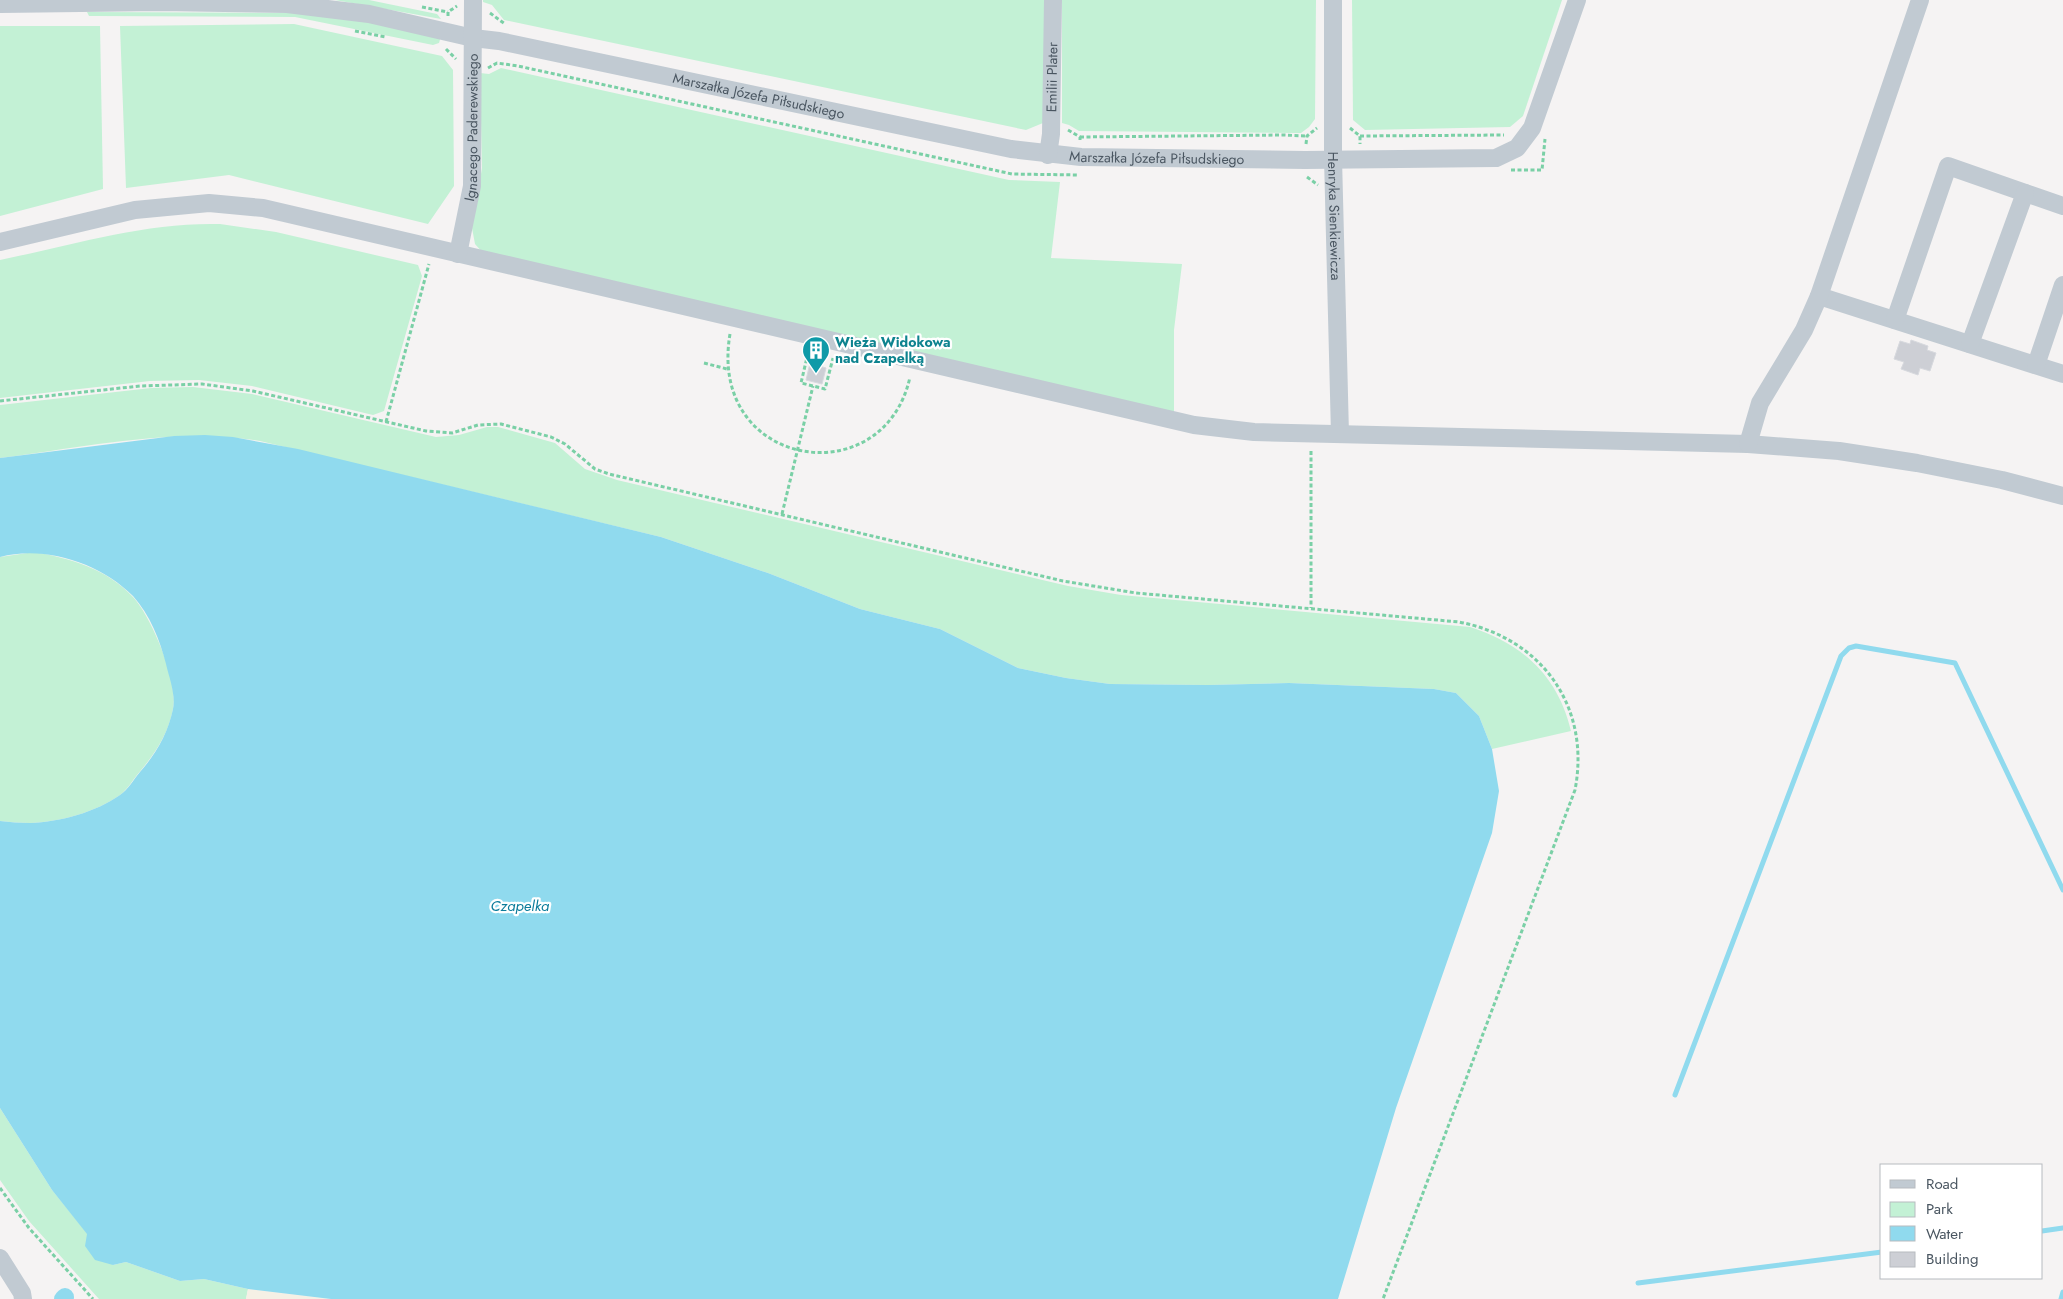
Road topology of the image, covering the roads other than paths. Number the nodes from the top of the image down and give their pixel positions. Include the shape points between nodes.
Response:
1 (1052, 0) edge
2 (1333, 0) edge
3 (1577, 0) edge
4 (1920, 0) edge
5 (110, 1) edge
6 (466, 2) edge
7 (0, 4) edge
8 (473, 38) junction
9 (1048, 155) junction
10 (1333, 158) junction
11 (2025, 193) junction
12 (2063, 206) edge
13 (0, 242) edge
14 (458, 254) junction
15 (2063, 285) edge
16 (1819, 296) junction
17 (1895, 320) junction
18 (1970, 344) junction
19 (2036, 365) junction
20 (2063, 374) edge
21 (1340, 434) junction
22 (1748, 444) junction
23 (2063, 496) edge
24 (0, 1258) edge
25 (23, 1299) edge

1 - 9 street, Emilii Plater
2 - 10 street, Henryka Sienkiewicza
3 - 10 street, Marszałka Józefa Piłsudskiego via 1532,128 1496,158
4 - 16 street
5 - 7 street, Marszałka Józefa Piłsudskiego
5 - 8 street, Marszałka Józefa Piłsudskiego via 287,4 368,14
6 - 8 street, Ignacego Paderewskiego
8 - 9 street, Marszałka Józefa Piłsudskiego
8 - 14 street, Ignacego Paderewskiego via 472,186
9 - 10 street, Marszałka Józefa Piłsudskiego via 1090,158
10 - 21 street, Henryka Sienkiewicza
11 - 12 street
11 - 17 street via 1948,166
11 - 18 street
13 - 14 street via 135,210 209,203 263,208
14 - 21 street via 1194,425 1254,432
15 - 19 street
16 - 17 street
16 - 22 street via 1804,330 1760,403
17 - 18 street
18 - 19 street
19 - 20 street
21 - 22 street
22 - 23 street via 1839,451 1917,463
24 - 25 street via 22,1292

